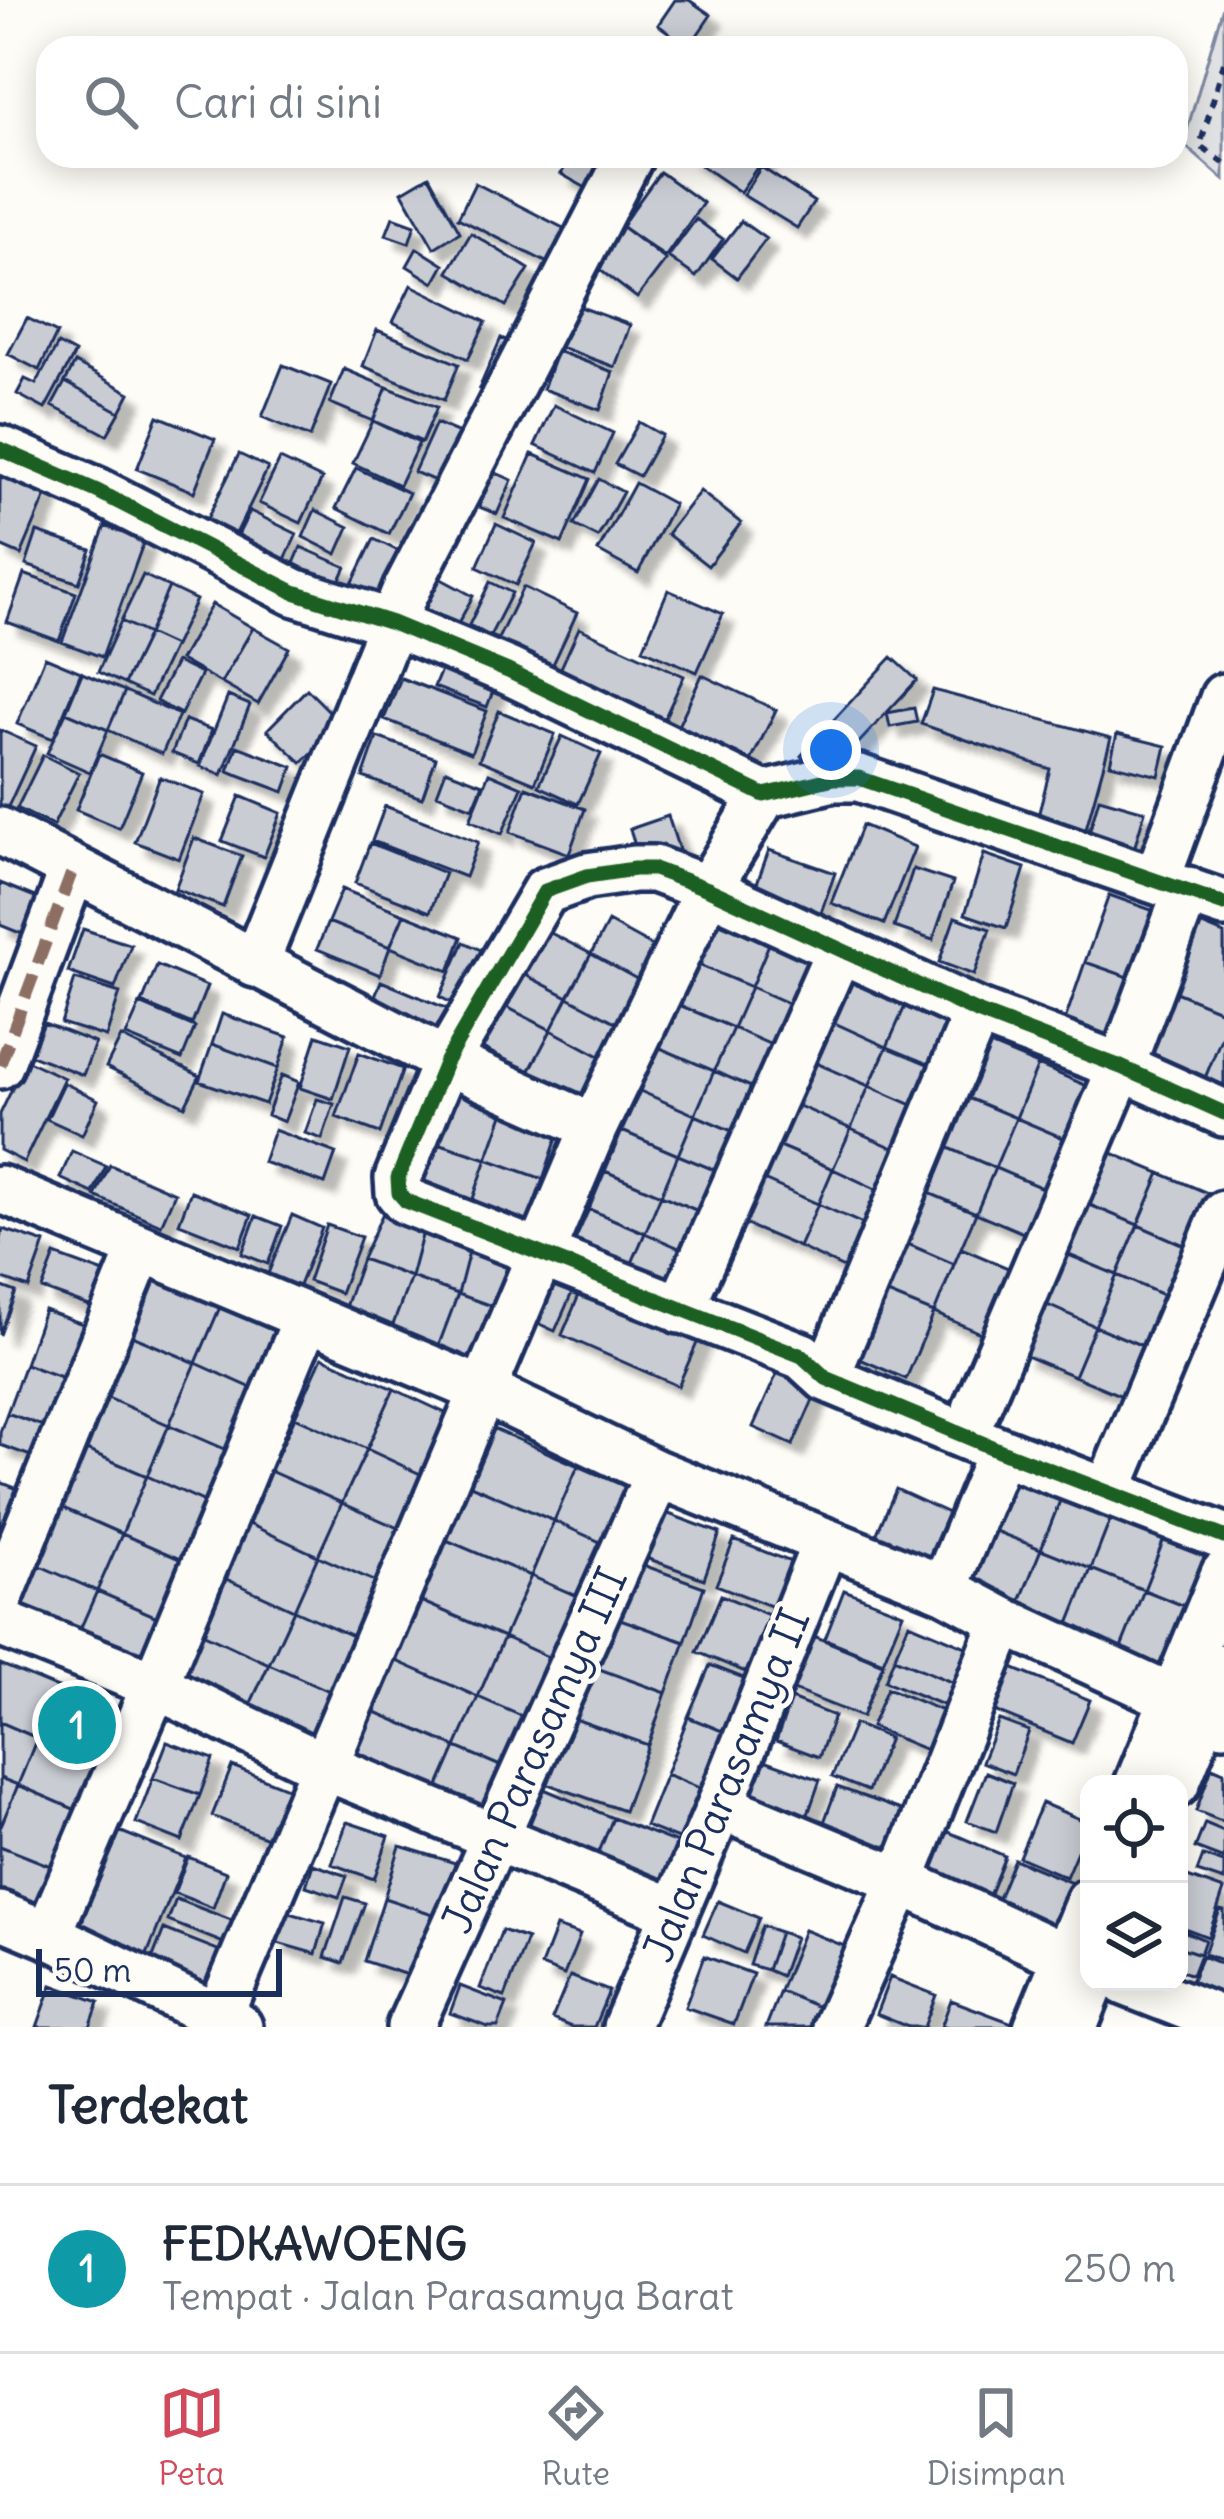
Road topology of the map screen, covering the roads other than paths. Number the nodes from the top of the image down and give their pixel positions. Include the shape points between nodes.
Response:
1 (624, 168) edge
2 (1, 451) edge
3 (392, 623) junction
4 (1224, 697) edge
5 (764, 795) junction
6 (0, 831) edge
7 (734, 846) junction
8 (74, 869) junction
9 (654, 869) junction
10 (708, 889) junction
11 (1189, 891) edge
12 (838, 950) junction
13 (255, 964) junction
14 (977, 1012) junction
15 (446, 1060) junction
16 (0, 1065) edge
17 (1121, 1067) junction
18 (1224, 1113) edge
19 (594, 1127) junction
20 (0, 1189) edge
21 (1224, 1214) edge
22 (141, 1248) junction
23 (543, 1252) junction
24 (680, 1310) junction
25 (306, 1318) junction
26 (821, 1363) junction
27 (484, 1391) junction
28 (976, 1409) junction
29 (1001, 1451) junction
30 (1118, 1470) junction
31 (658, 1474) junction
32 (1224, 1514) edge
33 (1224, 1537) edge
34 (825, 1543) junction
35 (1224, 1574) edge
36 (944, 1589) junction
37 (0, 1597) edge
38 (1004, 1621) junction
39 (0, 1623) edge
40 (1224, 1667) edge
41 (155, 1685) junction
42 (1201, 1711) edge
43 (323, 1766) junction
44 (1146, 1775) edge
45 (1179, 1775) edge
46 (720, 1806) junction
47 (495, 1838) junction
48 (901, 1881) junction
49 (673, 1912) junction
50 (0, 1916) edge
51 (48, 1935) junction
52 (1079, 1970) edge
53 (1148, 1991) edge
54 (1224, 2021) edge
55 (228, 2023) edge
56 (410, 2027) edge
57 (626, 2027) edge
58 (836, 2027) edge
59 (1037, 2027) edge
60 (1074, 2027) edge

1 - 3 street
2 - 3 street via 294,592
3 - 5 street
3 - 13 street
4 - 11 street
5 - 7 street
5 - 11 street via 859,778
6 - 8 street
7 - 9 street
7 - 10 street
8 - 13 street
8 - 16 street
9 - 10 street
9 - 15 street via 587,876 545,891
10 - 12 street
10 - 19 street
11 - 17 street
12 - 14 street
12 - 24 street
13 - 15 street
14 - 17 street
14 - 26 street
15 - 19 street
15 - 23 street via 399,1168 399,1193
17 - 18 street
17 - 28 street
19 - 23 street
20 - 22 street
21 - 30 street
22 - 25 street
22 - 37 street
23 - 24 street
23 - 27 street
24 - 26 street
25 - 27 street
25 - 41 street
26 - 28 street
26 - 29 street
27 - 31 street
27 - 43 street
28 - 30 street
29 - 33 street
29 - 36 street
30 - 32 street
31 - 34 street
31 - 47 street, Jalan Parasamya III
34 - 36 street
34 - 46 street, Jalan Parasamya II
35 - 42 street
36 - 38 street
38 - 42 street
38 - 48 street
39 - 41 street
40 - 42 street
41 - 43 street
41 - 51 street
42 - 44 street
42 - 45 street
43 - 47 street
43 - 55 street
46 - 48 street
46 - 49 street, Jalan Parasamya II
47 - 49 street
47 - 56 street, Jalan Parasamya III
48 - 52 street
48 - 58 street
49 - 57 street, Jalan Parasamya II
50 - 51 street
51 - 55 street
52 - 59 street
52 - 60 street
53 - 54 street

